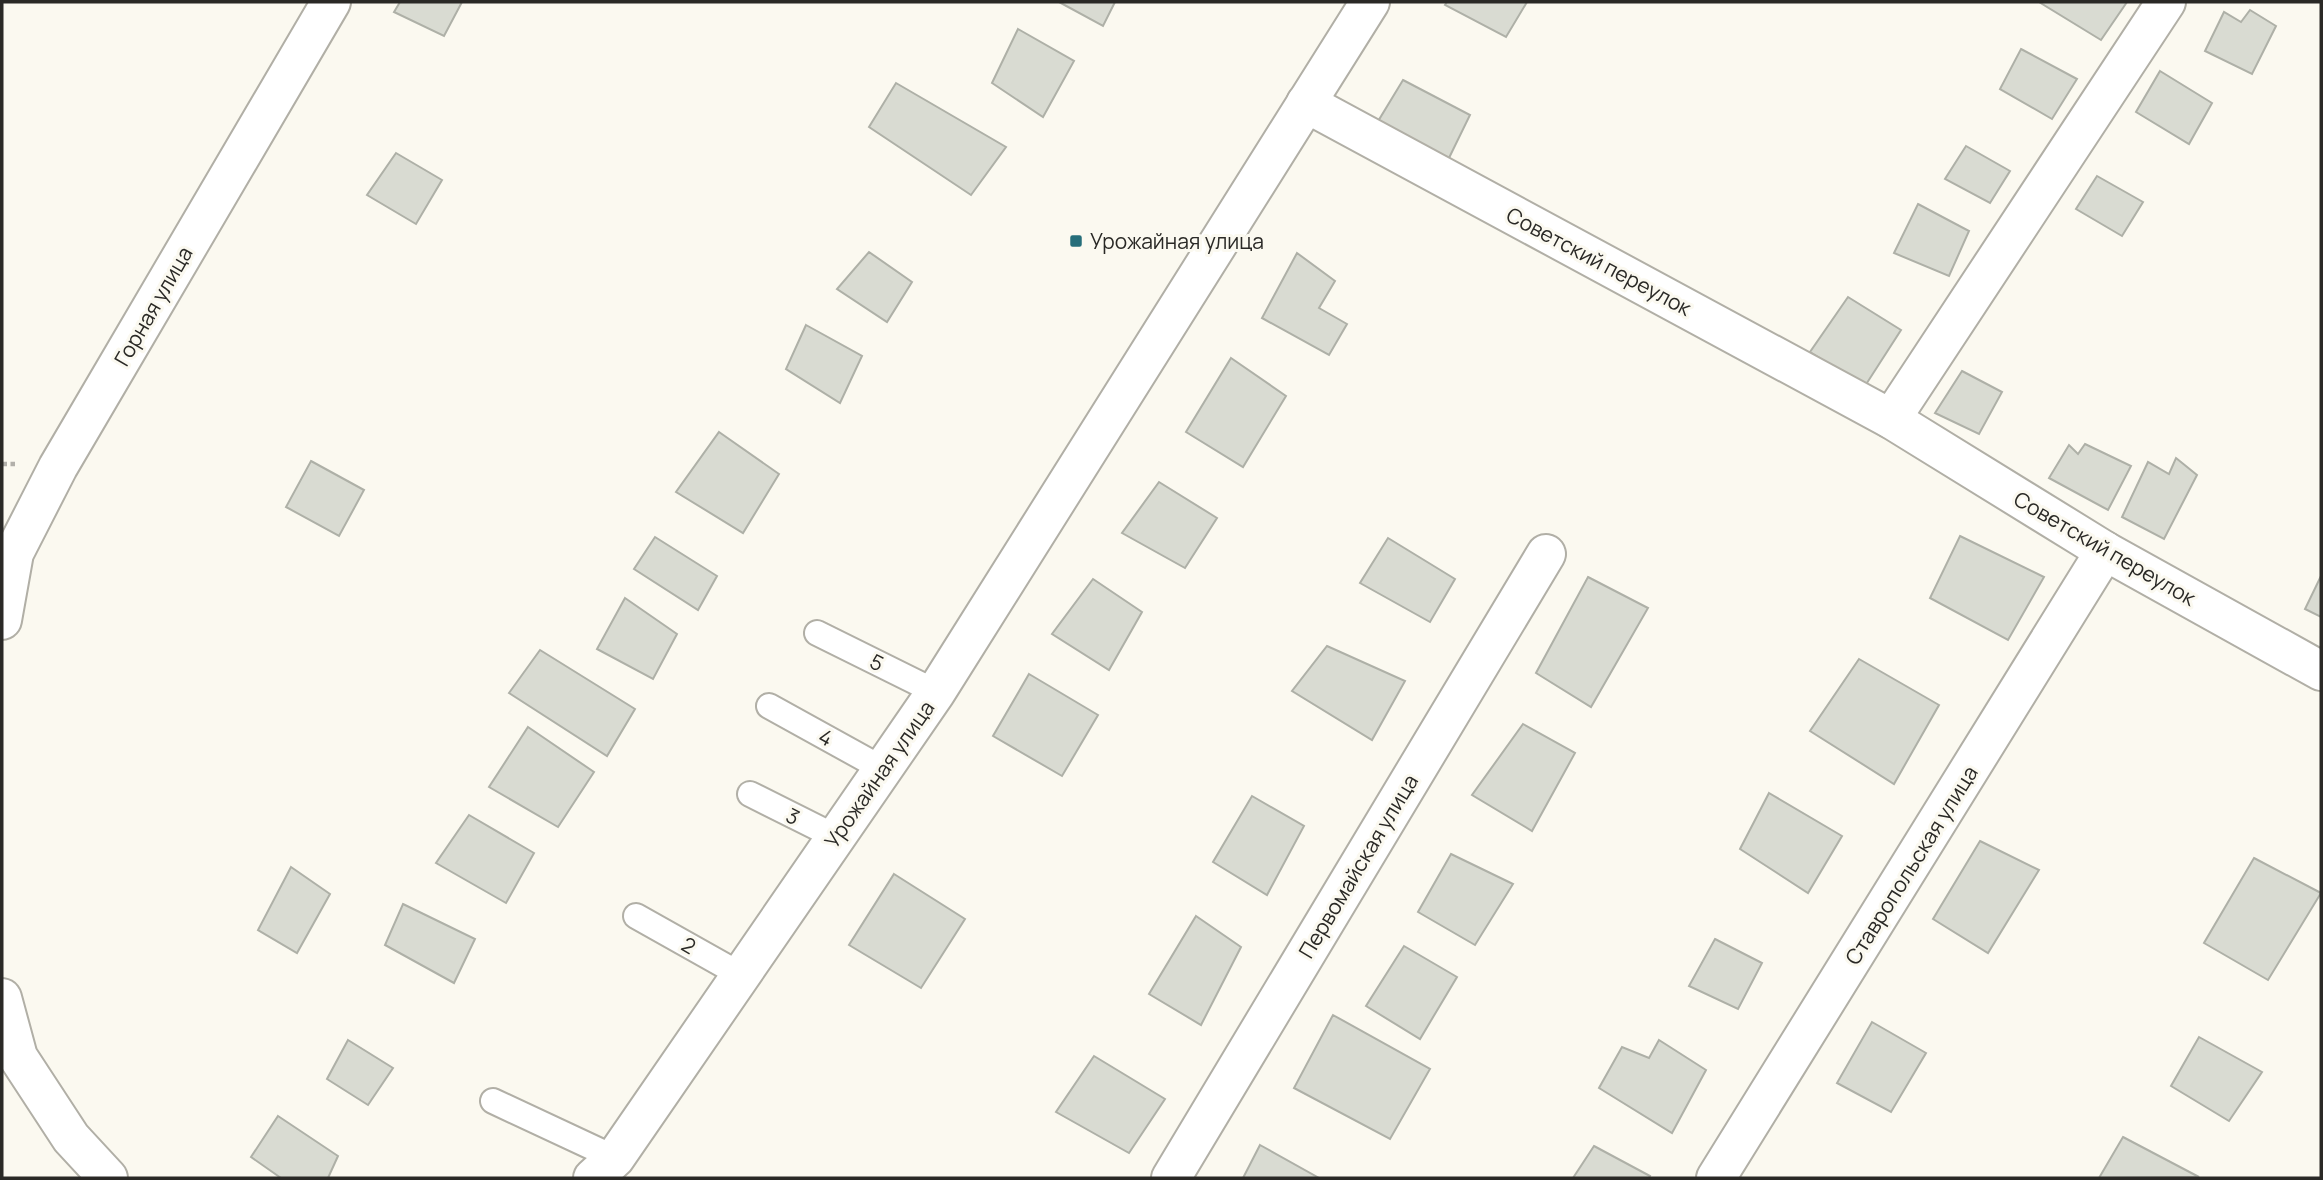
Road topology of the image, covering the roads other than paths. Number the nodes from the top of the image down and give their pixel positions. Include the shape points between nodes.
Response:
1 (331, 2) edge
2 (1370, 2) edge
3 (2166, 2) edge
4 (1306, 103) junction
5 (1891, 419) junction
6 (2105, 551) junction
7 (1546, 554) dead end
8 (2, 620) edge
9 (817, 632) dead end
10 (2321, 671) edge
11 (936, 692) junction
12 (769, 705) dead end
13 (883, 769) junction
14 (750, 794) dead end
15 (836, 837) junction
16 (636, 916) dead end
17 (741, 975) junction
18 (2, 998) edge
19 (493, 1101) dead end
20 (604, 1168) edge
21 (108, 1178) edge
22 (1171, 1178) edge
23 (1716, 1178) edge

1 - 8 street, Горная улица via 58,467 13,553
2 - 4 street, Урожайная улица
3 - 5 street
4 - 5 street, Советский переулок
4 - 11 street, Урожайная улица
5 - 6 street, Советский переулок
6 - 10 street, Советский переулок
6 - 23 street, Ставропольская улица
7 - 22 street, Первомайская улица
9 - 11 lane, 5
11 - 13 street, Урожайная улица
12 - 13 lane, 4
13 - 15 street, Урожайная улица
14 - 15 lane, 3
15 - 17 street, Урожайная улица
16 - 17 lane, 2
17 - 20 street, Урожайная улица
18 - 21 street via 19,1057 71,1138
19 - 20 lane

